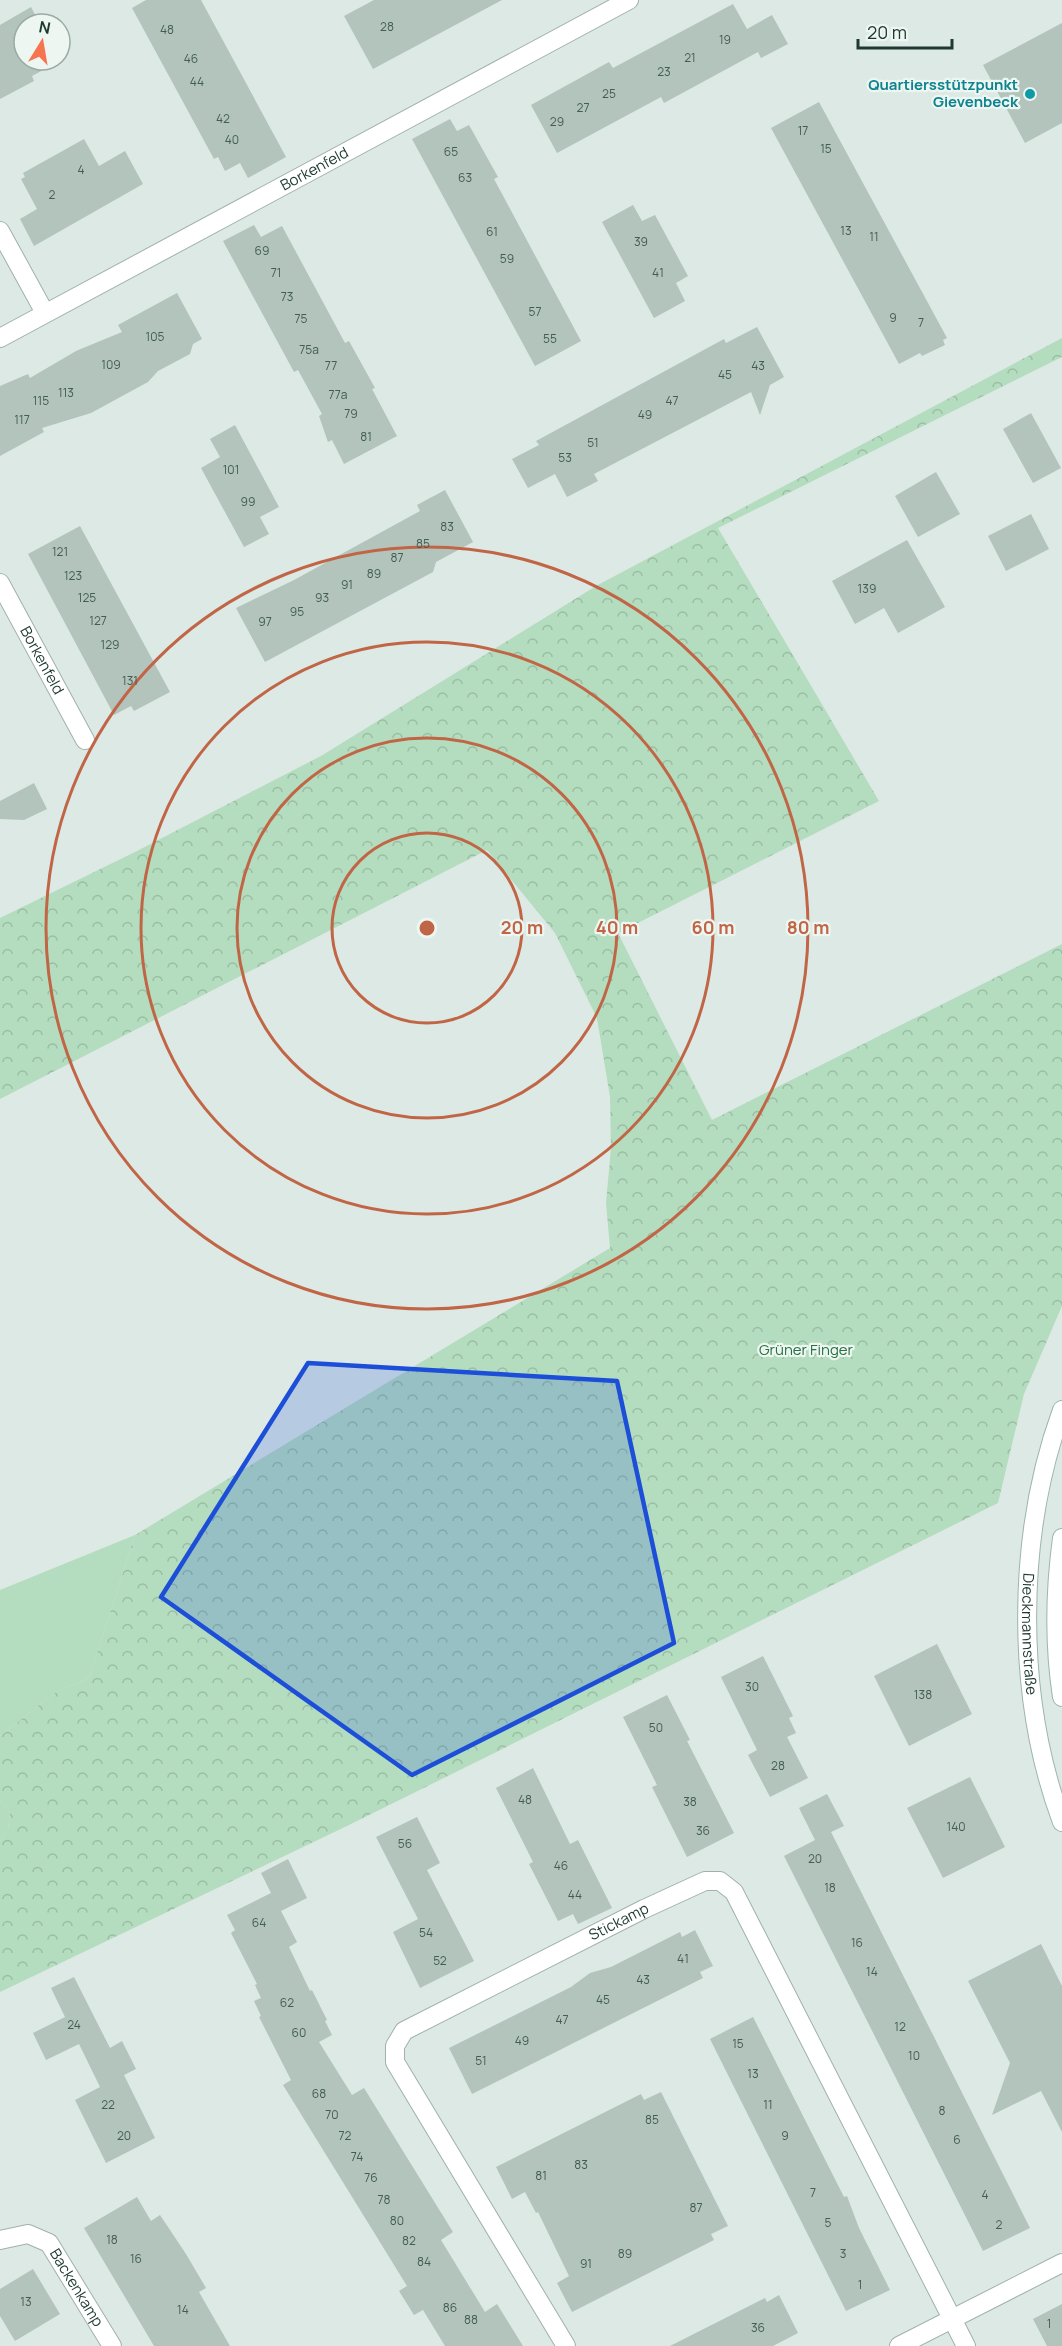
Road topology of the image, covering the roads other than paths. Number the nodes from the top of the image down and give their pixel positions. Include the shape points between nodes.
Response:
1 (629, 0) edge
2 (0, 231) edge
3 (45, 313) junction
4 (0, 338) edge
5 (0, 583) edge
6 (85, 740) dead end
7 (1062, 1410) edge
8 (1062, 1538) edge
9 (1062, 1697) edge
10 (1062, 1822) edge
11 (0, 2240) edge
12 (1062, 2263) edge
13 (952, 2319) junction
14 (111, 2346) edge
15 (566, 2346) edge
16 (899, 2346) edge
17 (966, 2346) edge

1 - 3 street, Borkenfeld
2 - 3 street
3 - 4 street, Borkenfeld
5 - 6 street, Borkenfeld
7 - 10 street, Dieckmannstraße via 1038,1503 1030,1561 1028,1620 1035,1718
8 - 9 street, Dieckmannstraße via 1057,1604
11 - 14 street, Backenkamp via 28,2234 49,2243
12 - 13 street
13 - 15 street, Stickamp via 734,1892 720,1881 705,1881 404,2031 395,2046 395,2062
13 - 16 street
13 - 17 street, Stickamp

